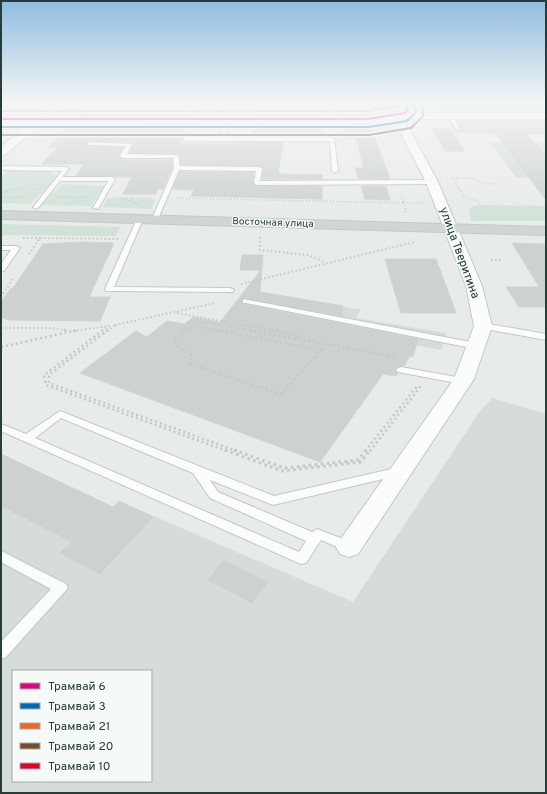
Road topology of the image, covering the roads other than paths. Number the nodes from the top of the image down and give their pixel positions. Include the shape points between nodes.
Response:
1 (18, 139) edge
2 (332, 139) edge
3 (410, 139) edge
4 (89, 144) dead end
5 (1, 153) edge
6 (1, 168) edge
7 (177, 168) junction
8 (335, 170) dead end
9 (58, 179) junction
10 (432, 182) junction
11 (36, 207) dead end
12 (96, 208) dead end
13 (1, 214) edge
14 (146, 214) junction
15 (451, 229) junction
16 (546, 231) edge
17 (1, 248) edge
18 (1, 269) edge
19 (230, 290) dead end
20 (246, 301) dead end
21 (483, 326) junction
22 (546, 337) edge
23 (476, 346) junction
24 (401, 370) dead end
25 (462, 381) junction
26 (1, 427) edge
27 (27, 438) junction
28 (197, 470) junction
29 (402, 470) junction
30 (315, 539) junction
31 (349, 547) joint
32 (1, 556) edge
33 (1, 652) edge

1 - 5 street
2 - 8 lane
3 - 10 street, улица Тверитина
4 - 7 lane via 130,145 123,156 176,156
6 - 9 lane via 66,169
7 - 10 lane via 259,169 257,183
7 - 14 lane via 164,198
9 - 11 lane
9 - 12 lane via 112,179
10 - 15 street, улица Тверитина
13 - 14 main road, Восточная улица
14 - 15 main road, Восточная улица
14 - 19 lane via 109,289
15 - 16 main road, Восточная улица
15 - 21 street, улица Тверитина via 474,286
17 - 18 lane via 16,248
20 - 23 lane
21 - 22 lane
21 - 23 street
23 - 25 street
24 - 25 lane
25 - 29 street
26 - 27 lane
27 - 28 lane via 60,414
27 - 30 lane via 302,559
28 - 29 lane via 273,501
28 - 30 lane via 214,495
29 - 31 street
30 - 31 lane via 318,534
32 - 33 lane via 61,588

